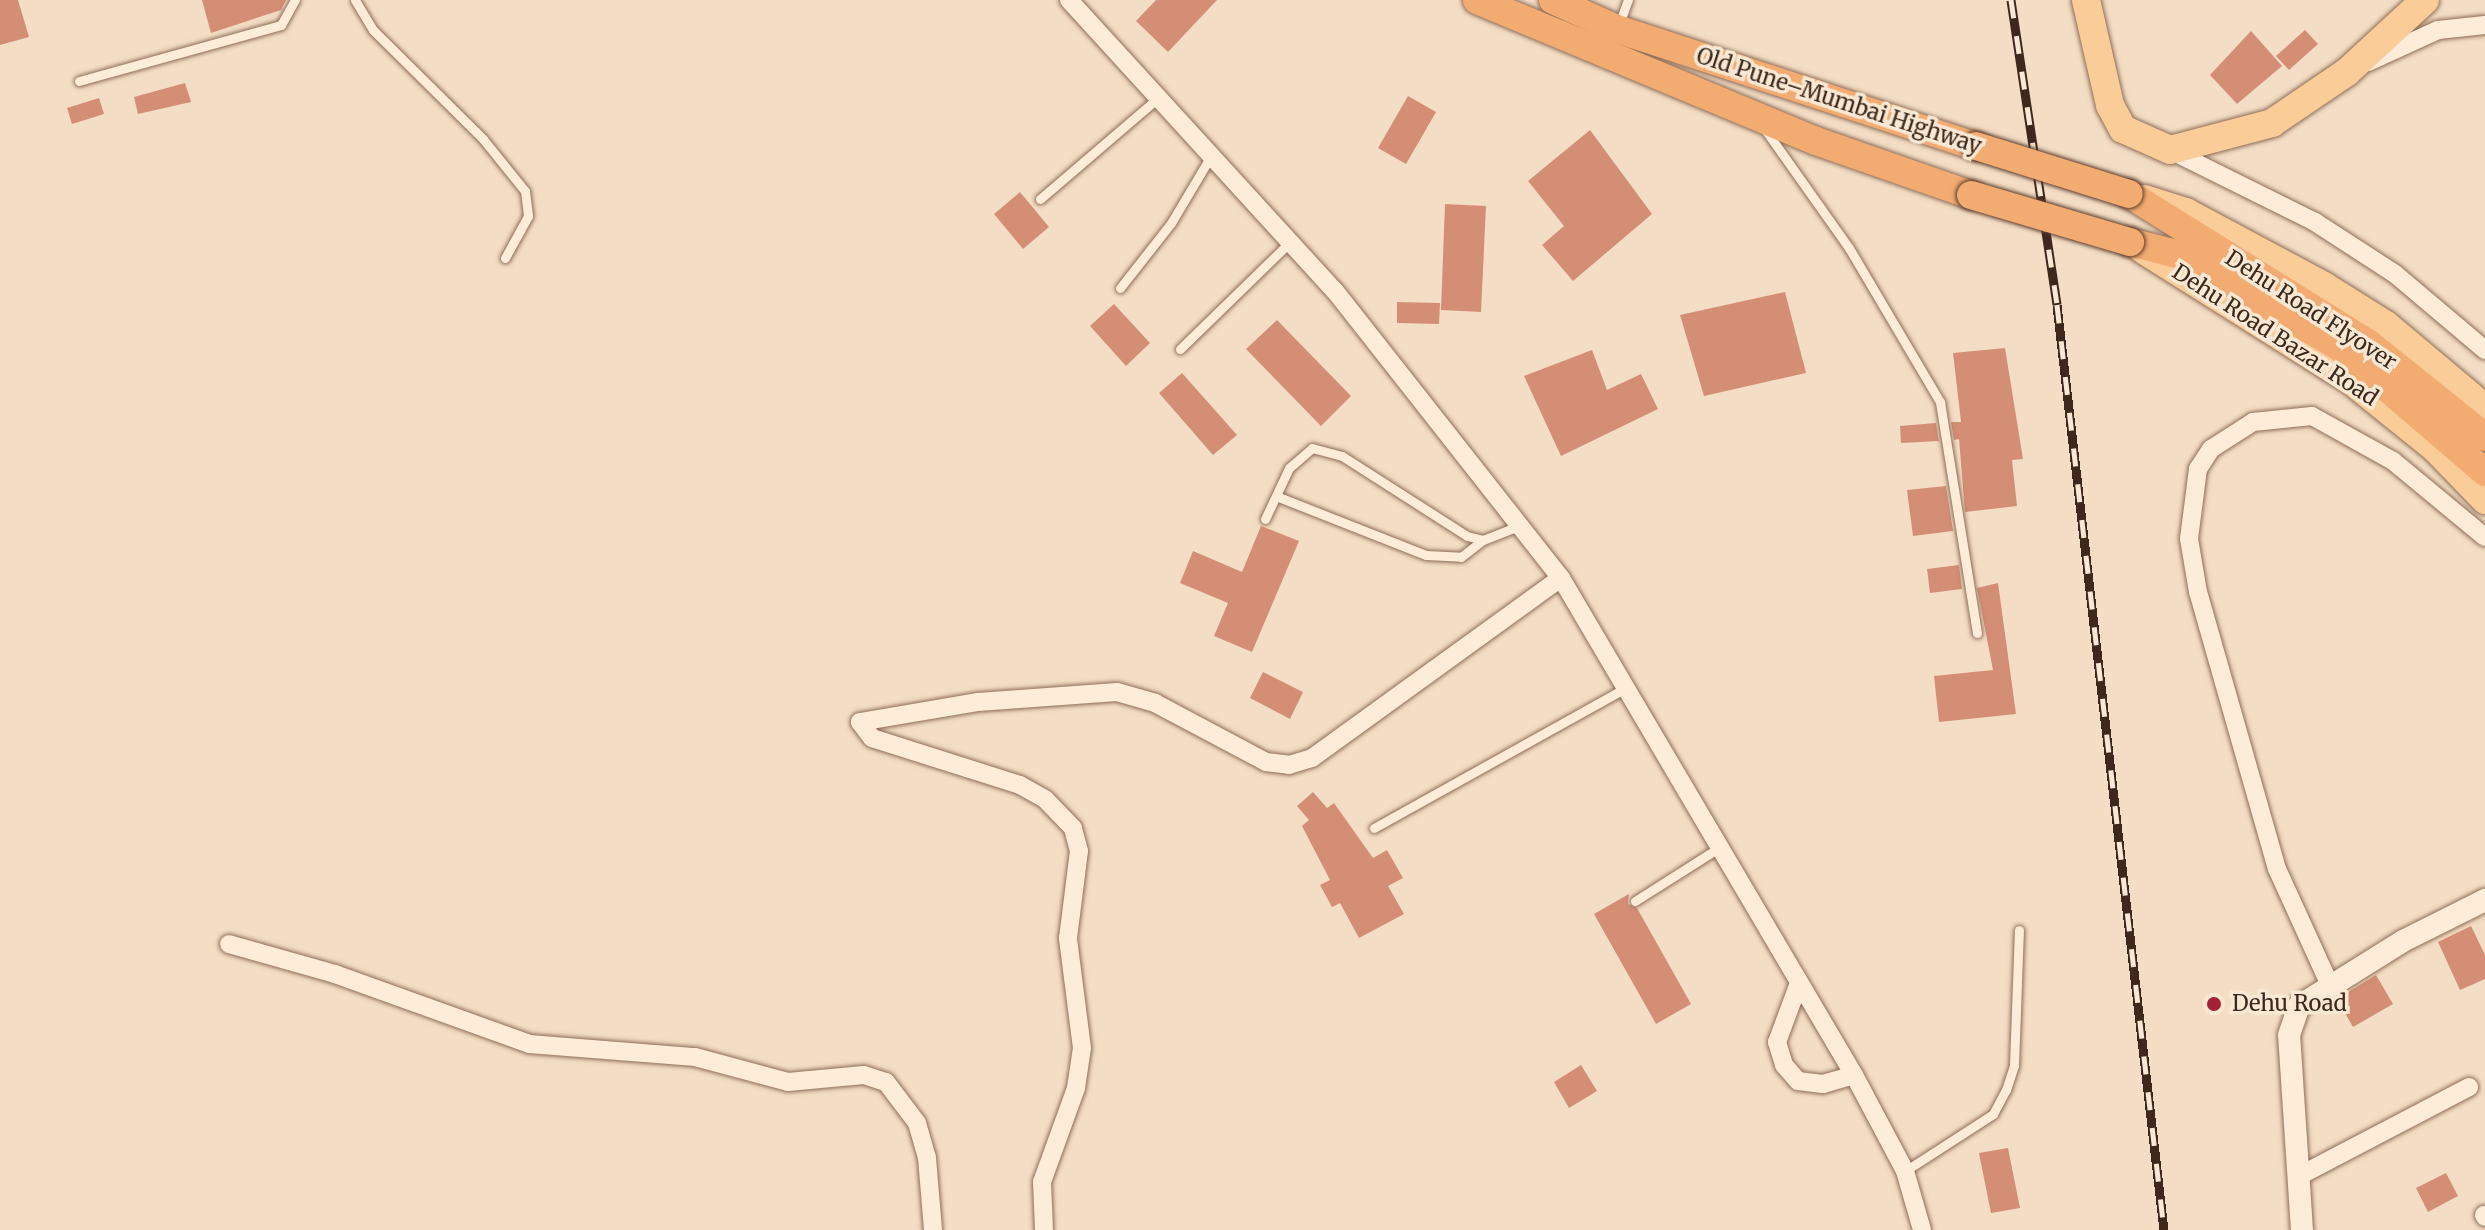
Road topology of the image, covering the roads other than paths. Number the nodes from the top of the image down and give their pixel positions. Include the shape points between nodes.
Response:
1 (295, 0) edge
2 (355, 0) edge
3 (1069, 0) edge
4 (1477, 0) edge
5 (1553, 0) edge
6 (1628, 0) edge
7 (2086, 0) edge
8 (2425, 0) edge
9 (2485, 25) edge
10 (1617, 29) junction
11 (1608, 57) junction
12 (2347, 72) junction
13 (79, 81) dead end
14 (1158, 98) junction
15 (1754, 115) junction
16 (2170, 150) junction
17 (1211, 156) junction
18 (2129, 194) junction
19 (1971, 195) joint
20 (1040, 199) dead end
21 (1290, 242) junction
22 (2130, 242) junction
23 (2190, 245) junction
24 (505, 258) dead end
25 (1120, 288) dead end
26 (1180, 349) dead end
27 (2485, 350) edge
28 (2485, 408) edge
29 (2485, 437) edge
30 (2485, 472) edge
31 (1276, 496) junction
32 (2485, 500) edge
33 (1265, 519) dead end
34 (1521, 525) junction
35 (2485, 537) edge
36 (1483, 540) junction
37 (1561, 578) junction
38 (1977, 633) dead end
39 (1626, 688) junction
40 (1374, 828) dead end
41 (1720, 847) junction
42 (2485, 900) edge
43 (1635, 901) dead end
44 (2019, 930) dead end
45 (229, 944) dead end
46 (1799, 983) junction
47 (2329, 983) junction
48 (1854, 1075) junction
49 (2469, 1087) dead end
50 (1905, 1171) junction
51 (2299, 1176) junction
52 (1924, 1229) edge
53 (933, 1230) edge
54 (1044, 1230) edge
55 (2302, 1230) edge

1 - 13 lane via 281,25
2 - 24 lane via 373,30 457,111 525,191 528,216
3 - 14 street
4 - 11 highway, Old Pune–Mumbai Highway
5 - 10 highway, Old Pune–Mumbai Highway
6 - 10 lane
7 - 16 main road via 2110,105 2123,129
8 - 12 main road
9 - 12 street via 2438,30
10 - 11 lane
10 - 18 highway, Old Pune–Mumbai Highway, bridge
11 - 15 highway, Old Pune–Mumbai Highway
12 - 16 main road via 2272,123
14 - 17 street
14 - 20 lane
15 - 19 highway, Old Pune–Mumbai Highway
15 - 38 lane via 1849,248 1940,402
16 - 27 street via 2315,222 2395,274
17 - 21 street
17 - 25 lane via 1154,248
18 - 23 highway, Dehu Road Flyover
18 - 28 main road via 2186,212 2324,286 2386,325
19 - 22 highway, Dehu Road Flyover, bridge
21 - 26 lane
21 - 34 street
22 - 23 highway, Dehu Road Flyover
22 - 32 main road, Dehu Road Bazar Road via 2353,382 2436,449
23 - 29 highway, Dehu Road Flyover via 2369,344
23 - 30 highway, Dehu Road Flyover via 2338,346
31 - 33 lane
31 - 36 lane via 1426,555 1461,557
31 - 36 lane via 1298,455 1325,449
34 - 36 lane
34 - 37 street
35 - 47 street via 2393,461 2312,416 2253,422 2211,449 2198,469 2189,539 2198,592 2277,869
37 - 39 street
37 - 54 street via 1312,758 1289,765 1266,762 1155,703 1117,692 978,702 860,722 859,729 872,738 1020,785 1045,799 1073,828 1079,851 1068,938 1082,1048 1076,1088 1042,1182
39 - 40 lane
39 - 41 street
41 - 43 lane
41 - 46 street
42 - 47 street
44 - 50 lane via 2014,1065 2006,1090 1993,1114
45 - 53 street via 335,974 529,1044 695,1057 788,1082 864,1075 886,1082 917,1123 927,1158
46 - 48 street
46 - 48 street via 1777,1042 1784,1065 1798,1081 1823,1084
47 - 51 street via 2299,1006 2291,1022
48 - 50 street
49 - 51 street
50 - 52 street
51 - 55 street

